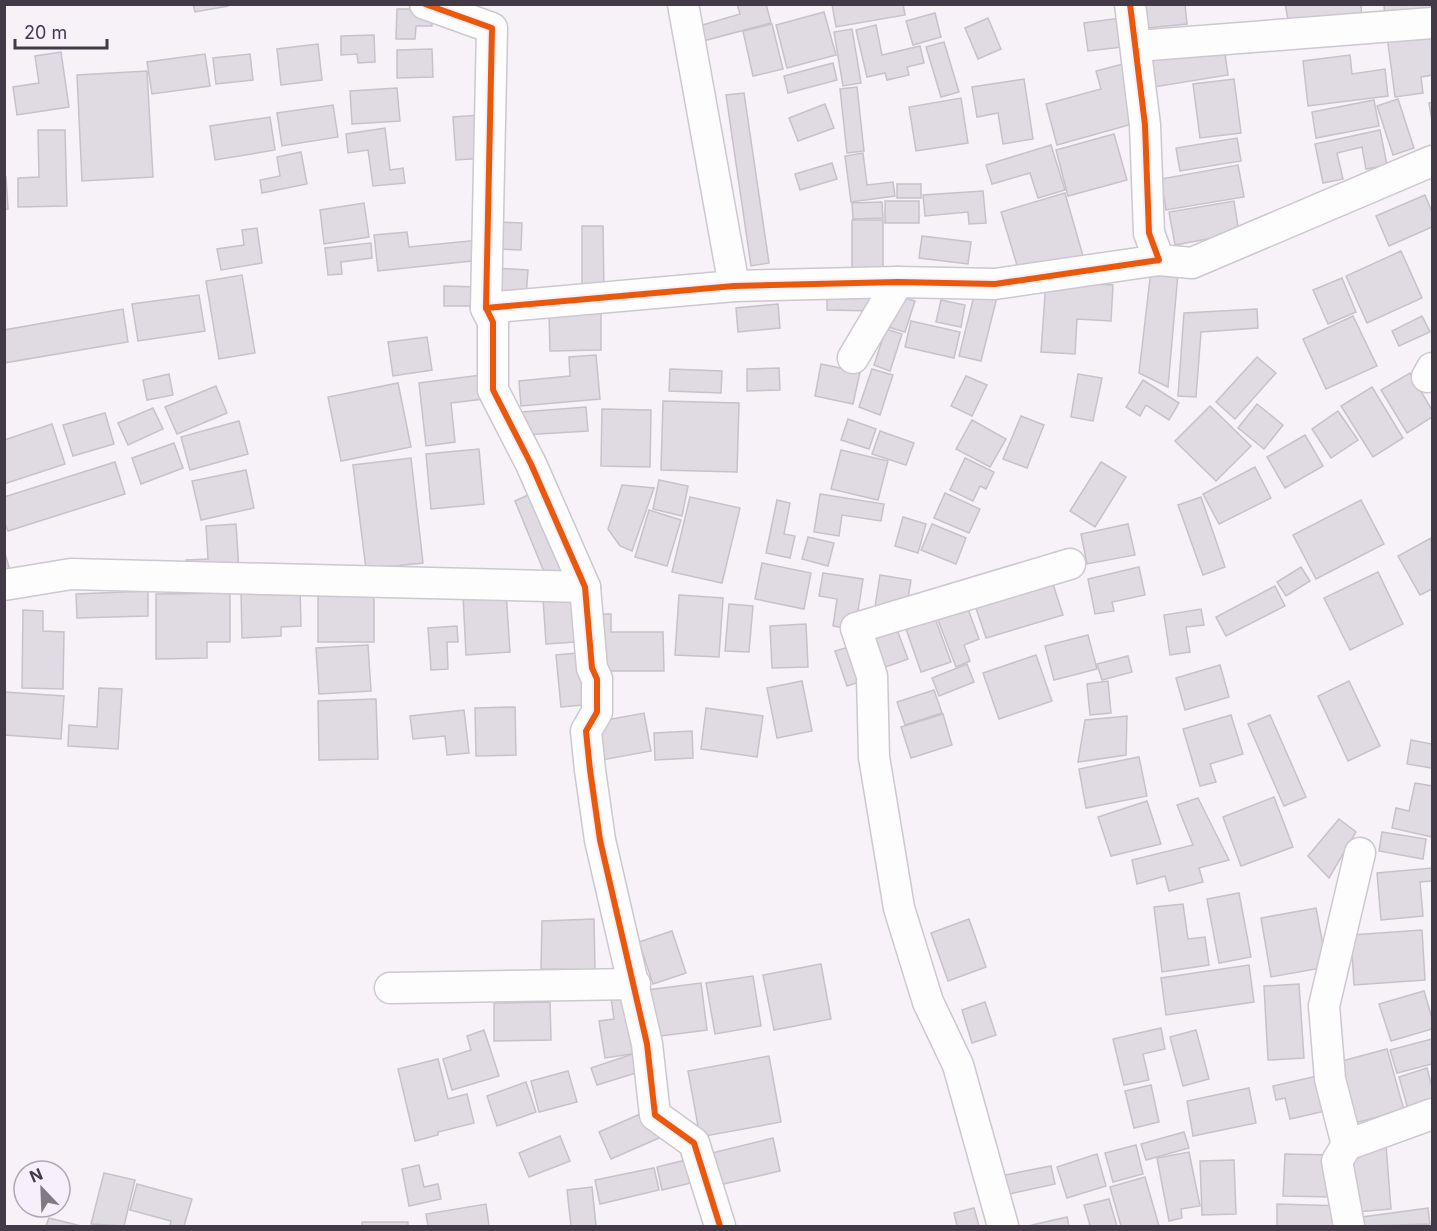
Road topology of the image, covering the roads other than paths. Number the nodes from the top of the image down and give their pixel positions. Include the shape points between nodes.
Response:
1 (425, 4) edge
2 (683, 4) edge
3 (1130, 4) edge
4 (1432, 23) edge
5 (1137, 46) junction
6 (1432, 161) edge
7 (1159, 260) junction
8 (898, 282) junction
9 (734, 286) junction
10 (486, 308) junction
11 (853, 358) dead end
12 (1070, 564) dead end
13 (4, 585) edge
14 (585, 587) junction
15 (1360, 853) dead end
16 (635, 984) junction
17 (390, 988) dead end
18 (1432, 1114) edge
19 (1347, 1145) junction
20 (720, 1227) edge
21 (1003, 1227) edge
22 (1349, 1227) edge

1 - 10 street via 492,28
2 - 9 street
3 - 5 street
4 - 5 street
5 - 7 street via 1149,233
6 - 7 street via 1192,263
7 - 8 street via 995,284
8 - 9 street
8 - 11 street
9 - 10 street
10 - 14 street via 494,322 493,390 531,464
12 - 21 street via 856,628 872,676 874,757 899,908 928,1002 958,1065
13 - 14 street via 71,574
14 - 16 street via 592,668 597,679 597,712 586,731 590,770 600,840
15 - 19 street via 1324,1006 1330,1079
16 - 17 street
16 - 20 street via 656,1115 694,1143
18 - 19 street
19 - 22 street via 1337,1161

